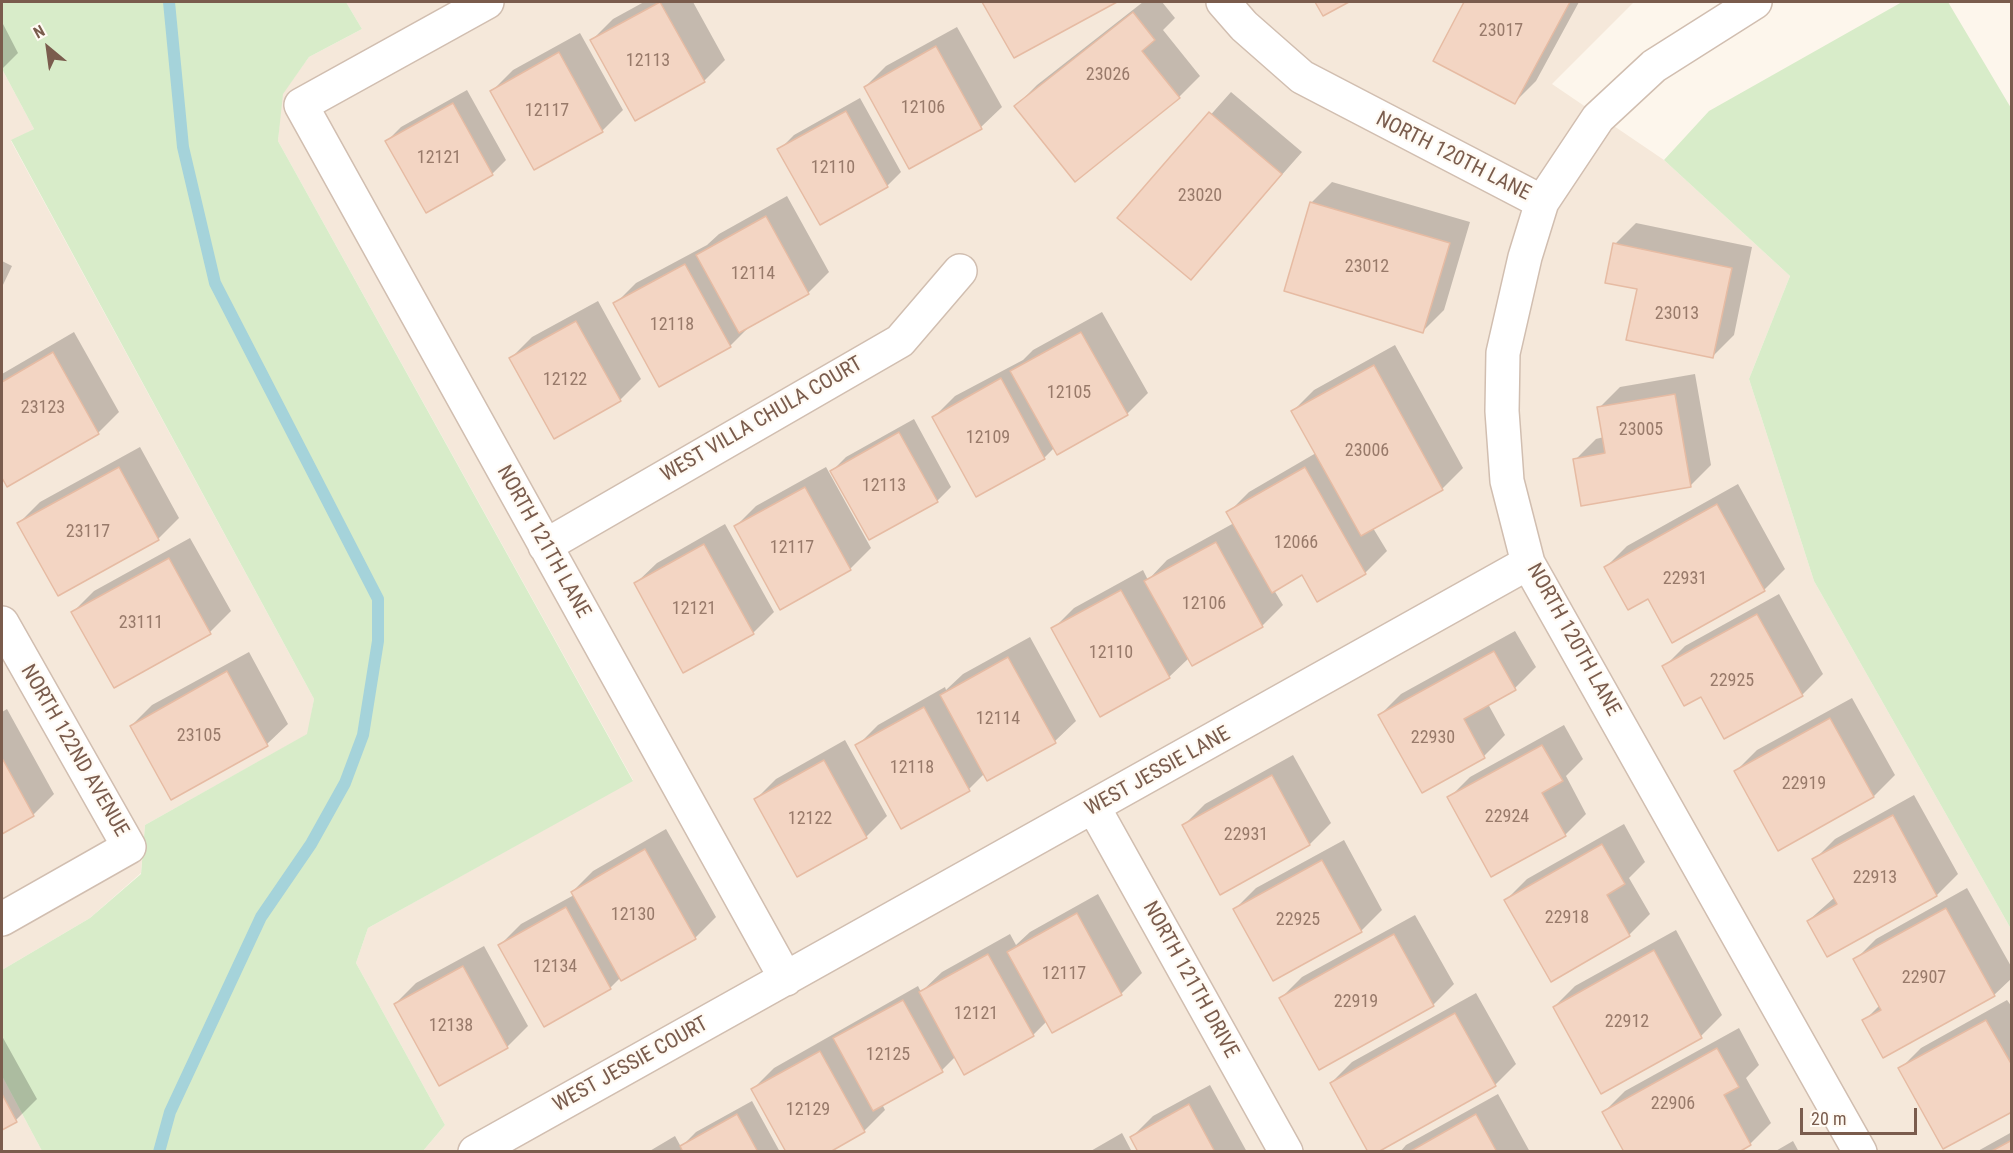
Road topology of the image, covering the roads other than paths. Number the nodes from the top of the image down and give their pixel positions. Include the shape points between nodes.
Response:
1 (487, 2) edge
2 (1223, 2) edge
3 (1755, 2) edge
4 (1542, 202) junction
5 (960, 271) dead end
6 (545, 546) junction
7 (1528, 562) junction
8 (2, 623) edge
9 (1094, 808) junction
10 (2, 919) edge
11 (786, 979) junction
12 (475, 1152) edge
13 (1286, 1152) edge
14 (1860, 1152) edge

1 - 6 street, NORTH 121TH LANE via 301,105
2 - 4 street, NORTH 120TH LANE via 1302,77
3 - 4 street via 1654,66 1598,118
4 - 7 street, NORTH 120TH LANE via 1503,353 1507,481
5 - 6 street, WEST VILLA CHULA COURT via 900,341
6 - 11 street, NORTH 121TH LANE
7 - 9 street, WEST JESSIE LANE
7 - 14 street, NORTH 120TH LANE
8 - 10 street, NORTH 122ND AVENUE via 129,847
9 - 11 street, WEST JESSIE LANE
9 - 13 street, NORTH 121TH DRIVE
11 - 12 street, WEST JESSIE COURT

